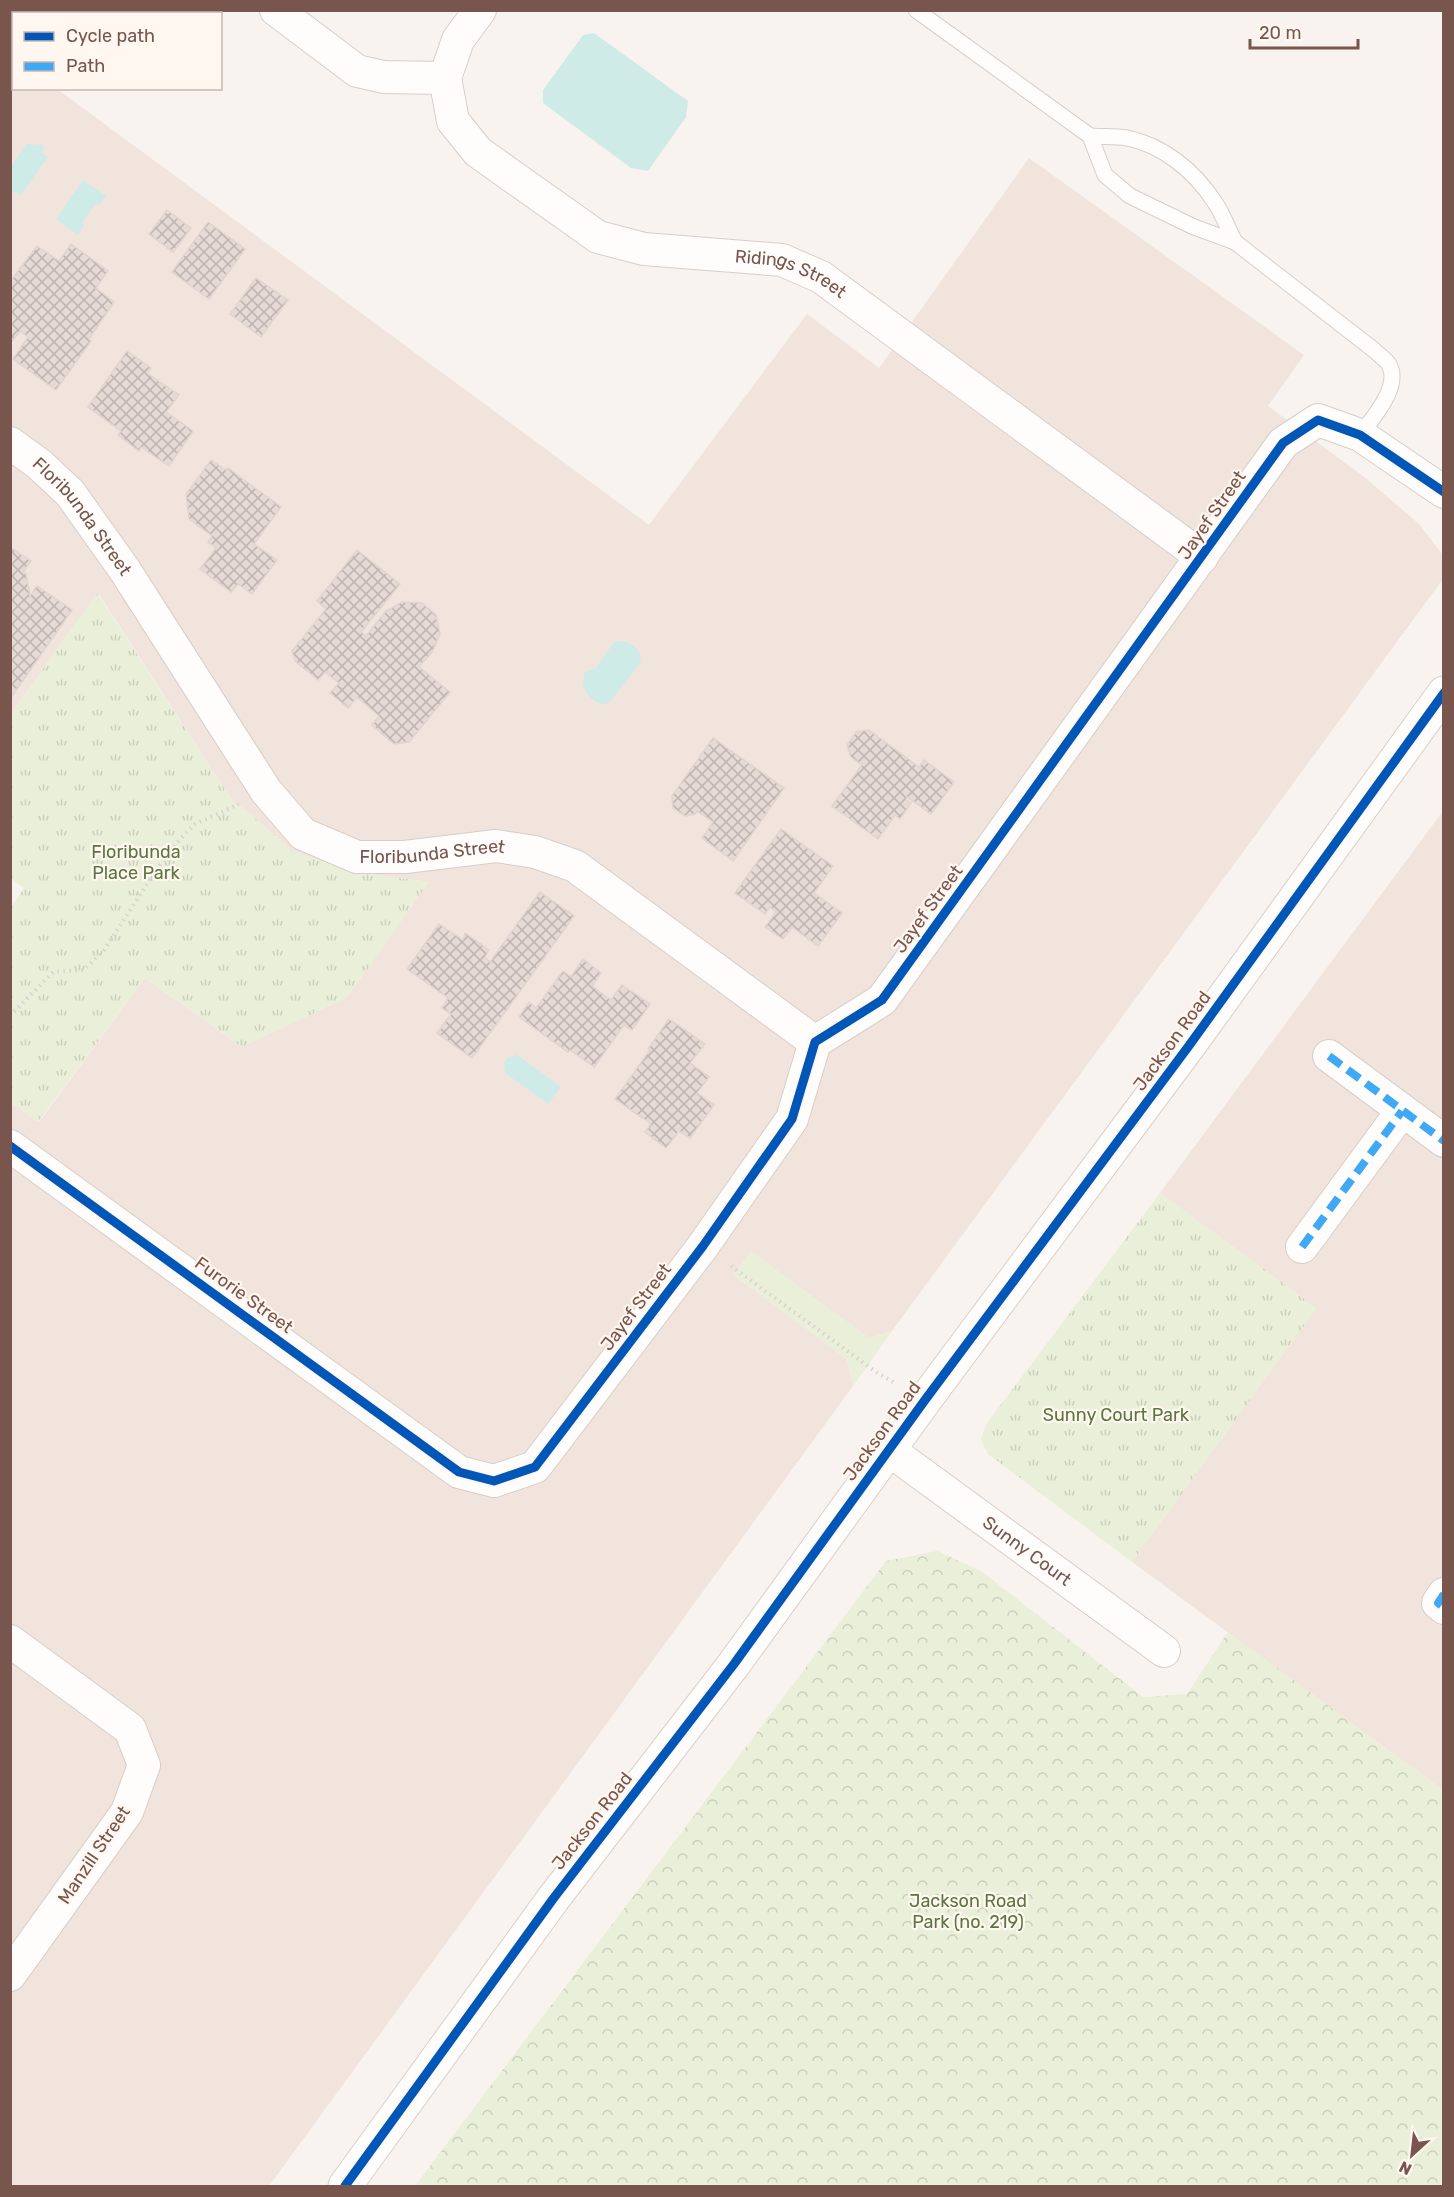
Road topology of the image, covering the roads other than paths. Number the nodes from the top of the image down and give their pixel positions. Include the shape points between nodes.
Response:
1 (276, 10) edge
2 (480, 10) edge
3 (916, 10) edge
4 (446, 78) junction
5 (1090, 136) junction
6 (1235, 242) junction
7 (1360, 435) junction
8 (10, 443) edge
9 (1443, 492) edge
10 (1202, 557) junction
11 (1443, 693) edge
12 (815, 1042) junction
13 (1329, 1056) dead end
14 (1402, 1111) junction
15 (1443, 1141) edge
16 (10, 1146) edge
17 (1302, 1247) dead end
18 (889, 1450) junction
19 (459, 1472) joint
20 (1443, 1594) edge
21 (1443, 1608) edge
22 (10, 1641) edge
23 (1164, 1651) dead end
24 (10, 1975) edge
25 (345, 2187) edge

1 - 4 street via 357,71 384,77
2 - 4 street, Ridings Street via 458,40
3 - 5 lane
4 - 10 street, Ridings Street via 453,122 478,152 598,237 644,249 782,260 821,277
5 - 6 lane via 1105,175 1130,196
5 - 6 lane via 1127,138 1156,147 1176,160 1215,202
6 - 7 lane via 1389,365 1392,384 1383,404
7 - 9 street, Jayef Street
7 - 10 street, Jayef Street via 1318,420 1283,443
8 - 12 street, Floribunda Street via 70,493 124,569 266,791 303,834 357,857 405,857 496,846 535,852 575,866
10 - 12 street, Jayef Street via 882,1000
11 - 18 street, Jackson Road via 1188,1047
12 - 19 street, Jayef Street via 792,1119 703,1246 535,1467 494,1481
13 - 14 street
14 - 15 street
14 - 17 street
16 - 19 street, Furorie Street
18 - 23 street, Sunny Court
18 - 25 street, Jackson Road via 734,1664 553,1899
20 - 21 street via 1438,1603
22 - 24 street, Manzill Street via 130,1729 144,1765 127,1812

